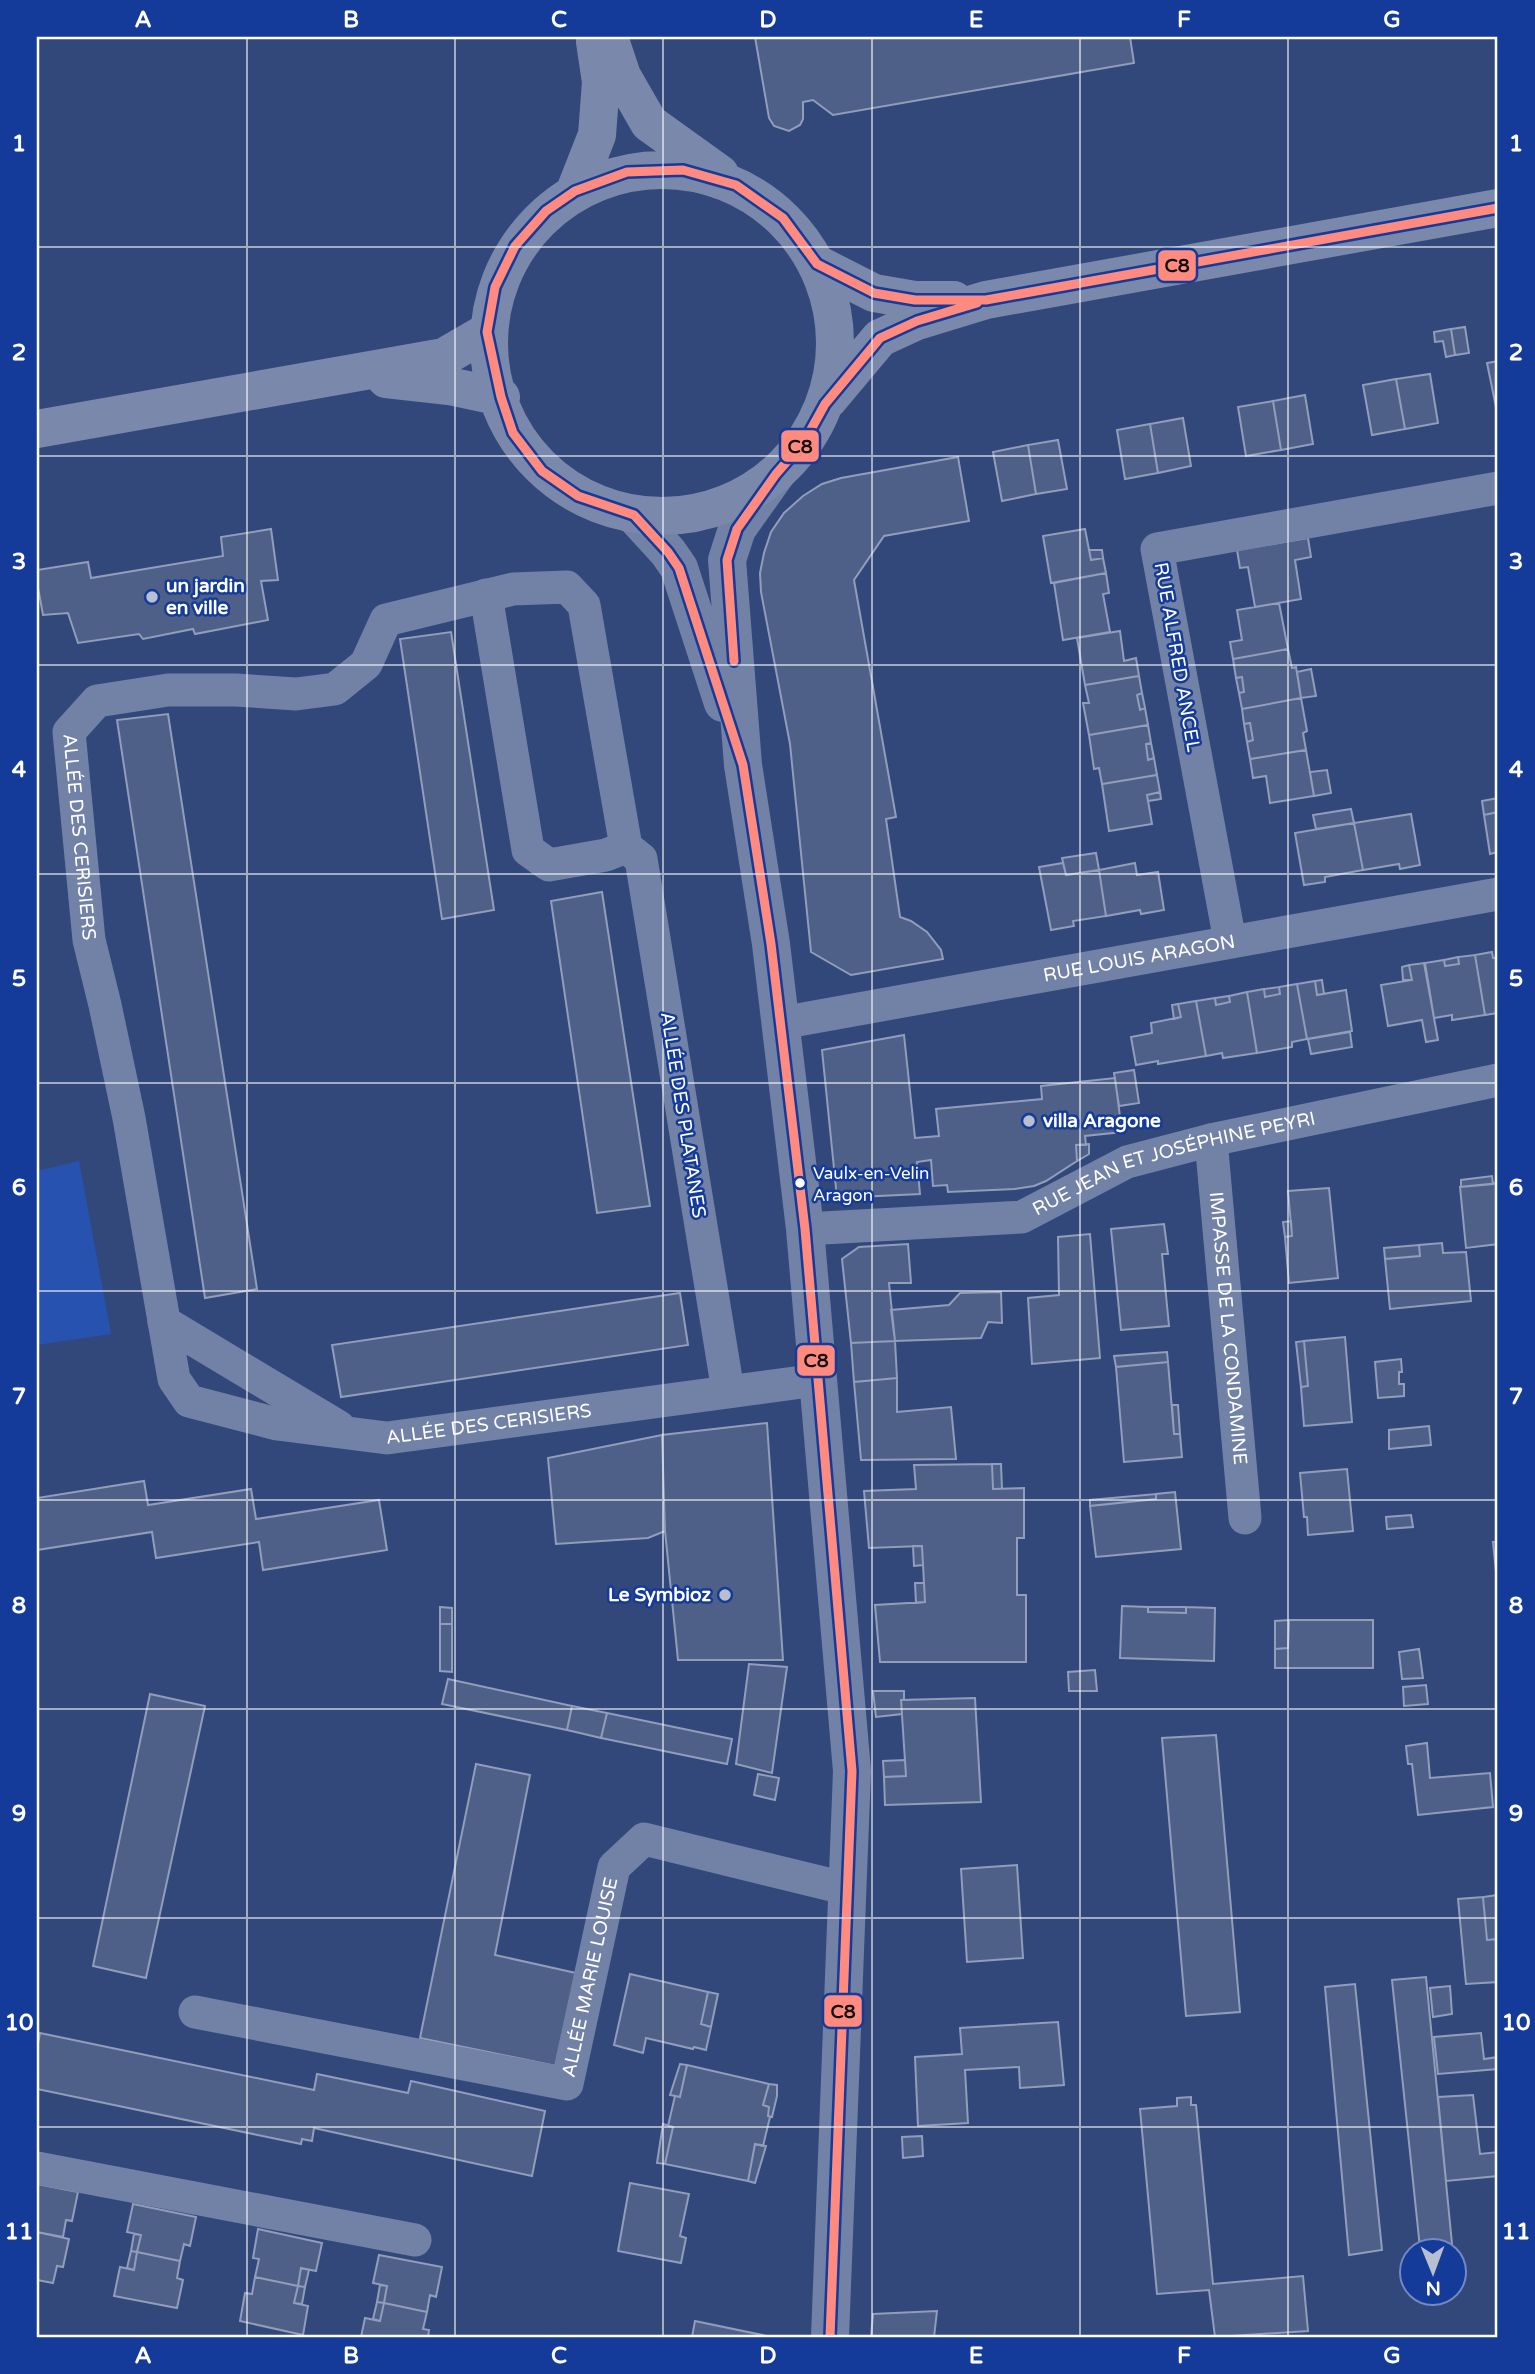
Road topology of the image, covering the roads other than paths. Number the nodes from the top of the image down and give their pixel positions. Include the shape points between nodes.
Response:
1 (594, 37) edge
2 (608, 37) edge
3 (736, 185) junction
4 (575, 191) junction
5 (1498, 208) edge
6 (817, 264) junction
7 (986, 300) junction
8 (487, 332) junction
9 (342, 375) junction
10 (500, 397) junction
11 (825, 404) junction
12 (37, 429) edge
13 (776, 474) junction
14 (1498, 488) edge
15 (634, 515) junction
16 (473, 598) junction
17 (743, 765) junction
18 (626, 847) junction
19 (1498, 894) edge
20 (1230, 941) junction
21 (781, 1023) junction
22 (1498, 1080) edge
23 (1211, 1140) junction
24 (805, 1229) junction
25 (163, 1322) junction
26 (817, 1380) junction
27 (728, 1391) junction
28 (350, 1433) junction
29 (1245, 1518) dead end
30 (848, 1889) junction
31 (195, 2012) dead end
32 (37, 2168) edge
33 (415, 2240) dead end
34 (830, 2337) edge

1 - 4 main road via 601,82 597,135
2 - 3 main road via 622,76 649,123
3 - 4 main road via 683,170 627,172
3 - 6 main road via 783,218
4 - 8 main road via 546,211 515,246 495,287
5 - 7 main road
6 - 7 main road via 874,293 915,300
6 - 11 main road via 833,310 835,357
7 - 11 main road via 917,321 880,338
8 - 9 main road via 444,357
8 - 10 main road
9 - 10 main road via 449,386
9 - 12 main road
10 - 15 main road via 513,433 542,471 578,496
11 - 13 main road via 804,442
13 - 15 main road via 744,496 709,510 672,516
13 - 17 street via 737,529 727,560
14 - 20 street, RUE ALFRED ANCEL via 1157,549
15 - 17 street via 679,568
16 - 18 street via 528,850 549,865
16 - 18 street, ALLÉE DES PLATANES via 513,589 568,587 584,605
16 - 25 street, ALLÉE DES CERISIERS via 386,620 366,664 335,689 296,695 168,690 109,699 97,701 69,732 89,940 129,1118
17 - 21 street
18 - 27 street, ALLÉE DES PLATANES via 641,859
19 - 20 street, RUE LOUIS ARAGON
20 - 21 street, RUE LOUIS ARAGON
21 - 24 street
22 - 23 street, RUE JEAN ET JOSÉPHINE PEYRI
23 - 24 street, RUE JEAN ET JOSÉPHINE PEYRI via 1127,1162 1022,1217
23 - 29 street, IMPASSE DE LA CONDAMINE
24 - 26 street
25 - 28 street
25 - 28 street, ALLÉE DES CERISIERS via 165,1381 188,1401 277,1424
26 - 27 street, ALLÉE DES CERISIERS
26 - 30 street via 852,1771
27 - 28 street, ALLÉE DES CERISIERS via 387,1438
30 - 31 street, ALLÉE MARIE LOUISE via 644,1839 614,1867 567,2084
30 - 34 street
32 - 33 street

